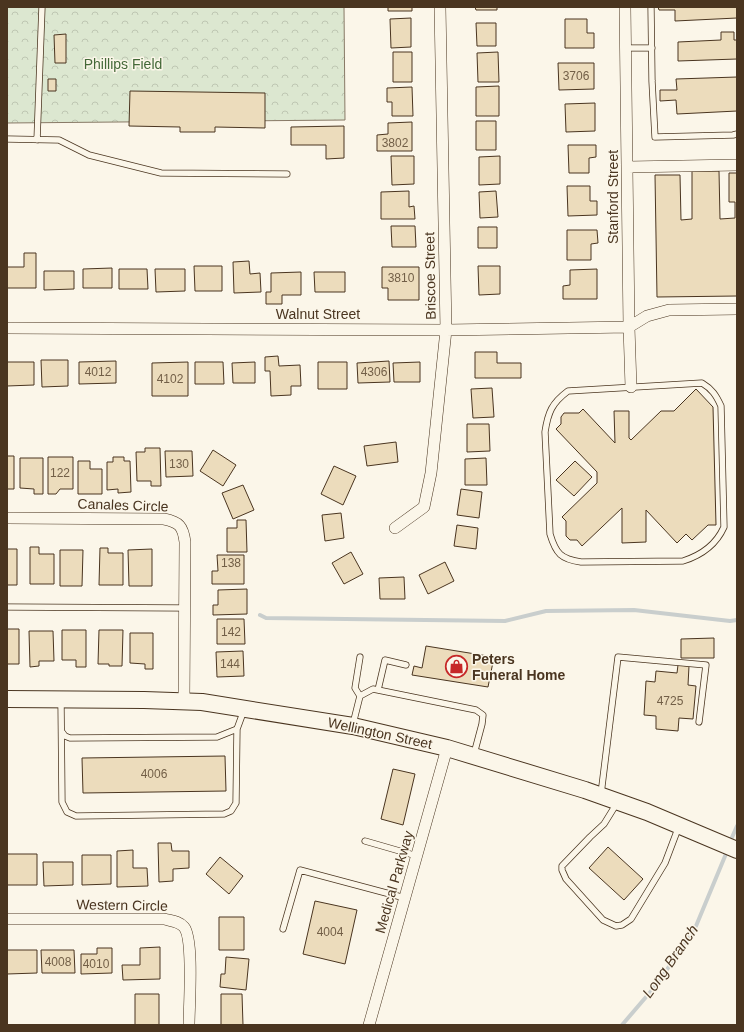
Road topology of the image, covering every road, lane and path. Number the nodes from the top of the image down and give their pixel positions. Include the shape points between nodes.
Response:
1 (42, 7) edge
2 (440, 7) edge
3 (625, 7) edge
4 (651, 7) edge
5 (626, 48) junction
6 (652, 48) junction
7 (737, 134) edge
8 (7, 139) edge
9 (37, 140) junction
10 (737, 164) edge
11 (628, 167) junction
12 (287, 174) dead end
13 (737, 309) edge
14 (7, 328) edge
15 (628, 328) junction
16 (446, 330) junction
17 (631, 387) junction
18 (7, 518) edge
19 (395, 528) dead end
20 (7, 607) edge
21 (185, 608) junction
22 (360, 657) dead end
23 (406, 665) dead end
24 (378, 690) junction
25 (360, 696) junction
26 (7, 699) edge
27 (61, 699) junction
28 (184, 701) junction
29 (244, 709) junction
30 (699, 722) dead end
31 (353, 726) junction
32 (237, 729) junction
33 (62, 732) junction
34 (447, 748) junction
35 (474, 756) junction
36 (601, 796) junction
37 (618, 802) junction
38 (680, 826) junction
39 (365, 841) dead end
40 (737, 850) edge
41 (417, 856) junction
42 (405, 898) junction
43 (7, 919) edge
44 (283, 929) dead end
45 (189, 1025) edge
46 (369, 1025) edge

1 - 9 lane
2 - 16 street, Briscoe Street
3 - 5 street, Stanford Street
4 - 6 lane
5 - 6 lane
5 - 11 street, Stanford Street
6 - 7 lane via 655,137
8 - 9 lane
9 - 12 lane via 59,140 89,155 161,173
10 - 11 street
11 - 15 street, Stanford Street
13 - 15 street via 669,310 647,316
14 - 16 street, Walnut Street
15 - 16 street, Walnut Street
15 - 17 street, Stanford Street
16 - 19 street, Briscoe Street via 431,473 424,507
17 - 17 lane via 568,391 552,405 545,432 550,534 554,545 567,560 684,561 705,552 720,536 724,527 721,406 717,397 702,383
18 - 21 street, Canales Circle via 174,521 184,532
20 - 21 lane
21 - 28 street, Canales Circle
22 - 25 lane via 355,688
23 - 24 lane via 385,660
24 - 25 lane via 373,689
24 - 35 lane via 476,710 483,715
25 - 31 lane
26 - 27 street, Wellington Street
27 - 28 street, Wellington Street
27 - 33 lane
28 - 29 street, Wellington Street
29 - 31 street, Wellington Street
29 - 32 lane
30 - 36 lane via 706,665 618,657
31 - 34 street, Wellington Street
32 - 33 lane via 216,737 70,738
32 - 33 lane via 236,803 231,811 224,814 76,816 67,812 62,802
34 - 35 street, Wellington Street
34 - 41 street, Medical Parkway
35 - 36 street, Wellington Street
36 - 37 street, Wellington Street
37 - 38 street, Wellington Street
37 - 38 lane via 604,824 562,866 566,879 604,920 616,926 631,919 640,906 665,863
38 - 40 street, Wellington Street
39 - 41 lane
41 - 42 street, Medical Parkway
42 - 44 lane via 300,870
42 - 46 street, Medical Parkway
43 - 45 street, Western Circle via 164,919 177,922 184,928 188,943

